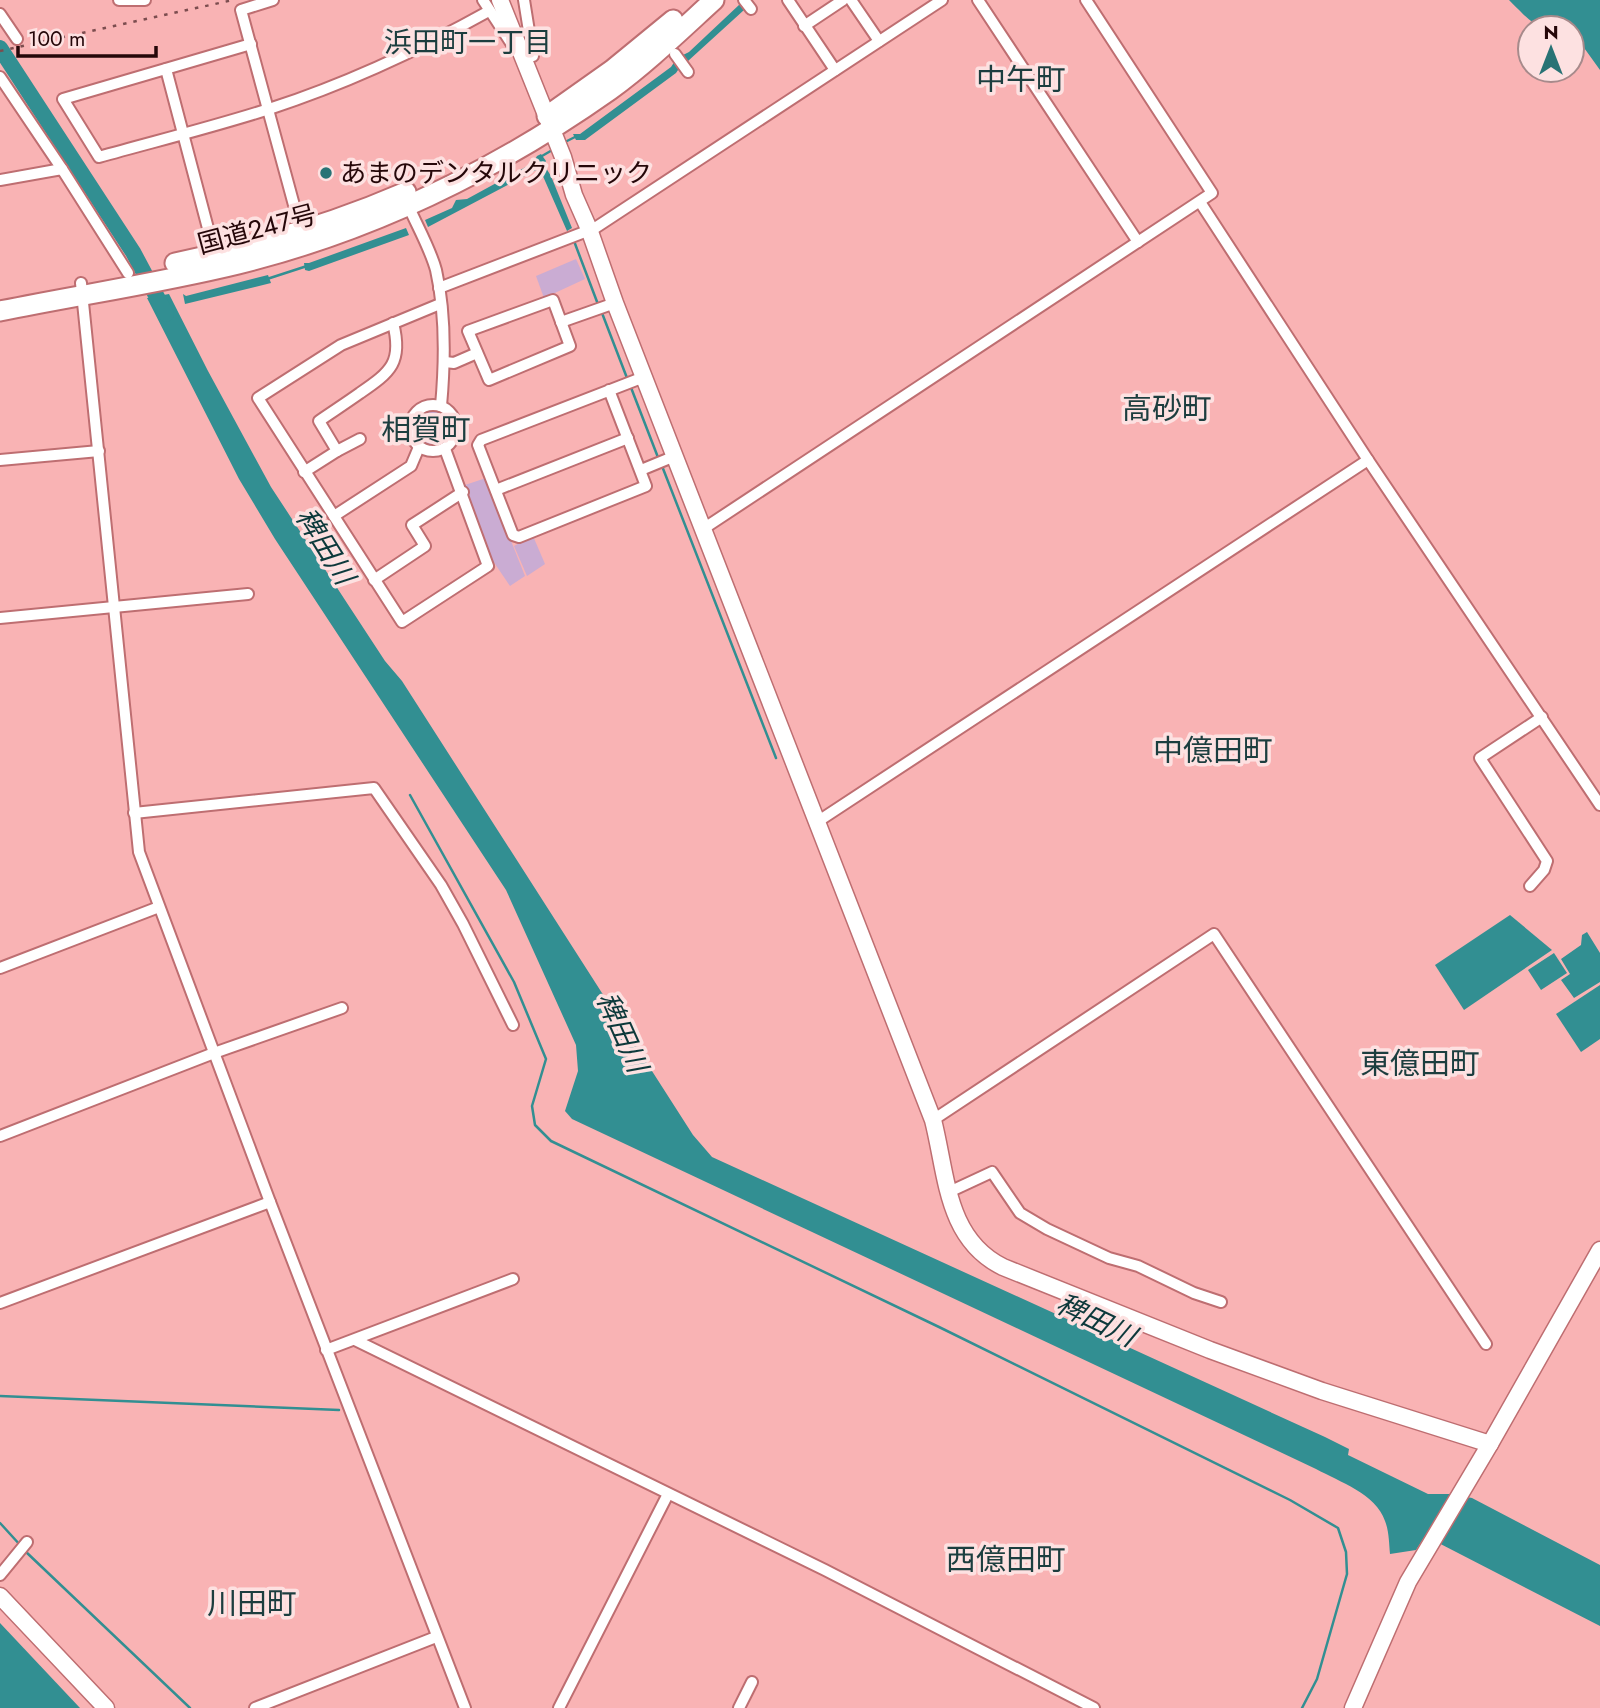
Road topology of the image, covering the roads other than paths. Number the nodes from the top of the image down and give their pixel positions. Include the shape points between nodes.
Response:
1 (120, 0) edge
2 (145, 0) edge
3 (272, 0) edge
4 (483, 0) edge
5 (511, 0) edge
6 (524, 0) edge
7 (694, 0) edge
8 (714, 0) edge
9 (788, 0) edge
10 (843, 0) edge
11 (851, 0) edge
12 (943, 0) edge
13 (978, 0) edge
14 (1086, 0) edge
15 (495, 5) edge
16 (0, 14) edge
17 (804, 26) junction
18 (17, 39) dead end
19 (879, 41) junction
20 (251, 44) junction
21 (671, 48) junction
22 (528, 58) junction
23 (166, 69) junction
24 (835, 70) junction
25 (688, 72) dead end
26 (0, 76) edge
27 (269, 109) junction
28 (551, 128) junction
29 (184, 133) junction
30 (62, 169) junction
31 (0, 180) edge
32 (1200, 202) junction
33 (411, 211) junction
34 (301, 231) junction
35 (584, 231) junction
36 (1138, 242) junction
37 (215, 255) junction
38 (163, 273) junction
39 (132, 277) junction
40 (439, 288) junction
41 (82, 289) junction
42 (0, 299) edge
43 (440, 304) junction
44 (605, 306) junction
45 (0, 311) edge
46 (561, 322) junction
47 (393, 323) junction
48 (477, 353) junction
49 (445, 362) junction
50 (634, 381) junction
51 (609, 390) junction
52 (441, 406) junction
53 (628, 438) junction
54 (360, 439) dead end
55 (419, 447) junction
56 (445, 449) junction
57 (99, 451) junction
58 (337, 451) junction
59 (0, 460) edge
60 (665, 460) junction
61 (1368, 460) junction
62 (641, 470) junction
63 (304, 471) junction
64 (496, 490) junction
65 (463, 492) junction
66 (334, 516) junction
67 (703, 529) junction
68 (374, 580) junction
69 (248, 594) dead end
70 (115, 607) junction
71 (0, 618) edge
72 (1542, 717) junction
73 (1600, 805) edge
74 (134, 813) junction
75 (817, 822) junction
76 (1530, 886) dead end
77 (159, 908) junction
78 (0, 968) edge
79 (342, 1008) dead end
80 (513, 1025) dead end
81 (214, 1053) junction
82 (933, 1120) junction
83 (0, 1136) edge
84 (949, 1192) junction
85 (270, 1202) junction
86 (1600, 1250) edge
87 (513, 1279) dead end
88 (1222, 1302) dead end
89 (0, 1303) edge
90 (355, 1340) junction
91 (1486, 1344) dead end
92 (326, 1350) junction
93 (1490, 1444) junction
94 (668, 1494) junction
95 (27, 1542) dead end
96 (0, 1575) edge
97 (0, 1596) edge
98 (436, 1637) junction
99 (752, 1682) dead end
100 (106, 1708) edge
101 (255, 1708) edge
102 (465, 1708) edge
103 (558, 1708) edge
104 (739, 1708) edge
105 (1094, 1708) edge
106 (1353, 1708) edge

1 - 2 street
3 - 20 street via 241,10
4 - 15 street
5 - 22 street
6 - 22 street
7 - 28 highway, 国道247号
8 - 21 highway, 国道247号
9 - 17 street
10 - 17 street
11 - 19 street
12 - 19 street
13 - 36 street
14 - 32 street via 1212,193
15 - 22 street
15 - 27 street via 429,44
16 - 18 street
17 - 24 street
19 - 24 street
20 - 23 street
20 - 27 street
21 - 25 street
21 - 28 highway, 国道247号
22 - 28 street via 547,92
23 - 29 street
23 - 29 street via 63,99 99,157
24 - 35 street
26 - 30 street
27 - 29 street
27 - 34 street
28 - 33 highway, 国道247号
28 - 34 highway, 国道247号
28 - 35 street
29 - 37 street
30 - 31 street
30 - 39 street
32 - 36 street
32 - 61 street
33 - 38 highway, 国道247号 via 240,264
33 - 40 street
34 - 37 highway, 国道247号
35 - 40 street
35 - 44 street
36 - 67 street
37 - 38 highway, 国道247号
38 - 39 highway, 国道247号
39 - 41 highway, 国道247号
40 - 43 street
41 - 42 highway, 国道247号
41 - 45 highway, 国道247号
41 - 57 street
43 - 47 street
43 - 49 street
44 - 46 street
44 - 50 street
46 - 48 street via 553,300 468,331
46 - 48 street via 570,346 489,380
47 - 58 street via 397,351 385,376 319,421
47 - 63 street via 341,345 258,398
48 - 49 street
49 - 52 street
50 - 51 street
50 - 60 street
51 - 53 street
51 - 64 street via 481,440 478,444
52 - 55 street via 426,406 414,415 410,430
52 - 56 street via 453,415 457,430
53 - 62 street
53 - 64 street
54 - 58 street
55 - 56 street
55 - 66 street via 411,466
56 - 65 street
57 - 59 street
57 - 70 street
58 - 63 street
60 - 62 street
60 - 67 street
61 - 72 street
61 - 75 street
62 - 64 street via 643,489 519,537 513,536
63 - 66 street
65 - 68 street via 412,526 425,546
65 - 68 street via 488,566 402,622
66 - 68 street
67 - 75 street
69 - 70 street
70 - 71 street
70 - 74 street
72 - 73 street
72 - 76 street via 1480,758 1547,860
74 - 77 street via 139,852
74 - 80 street via 374,788 441,885
75 - 82 street
77 - 78 street
77 - 81 street
79 - 81 street
81 - 83 street
81 - 85 street
82 - 84 street
82 - 91 street via 1214,934
84 - 88 street via 992,1172 1020,1213 1047,1229
84 - 93 street via 963,1233 997,1268 1322,1391
85 - 89 street
85 - 92 street
86 - 93 street
87 - 90 street
90 - 92 street
90 - 94 street
92 - 98 street
93 - 106 street via 1408,1581
94 - 103 street
94 - 105 street
95 - 96 street
97 - 100 street
98 - 101 street
98 - 102 street
99 - 104 street

